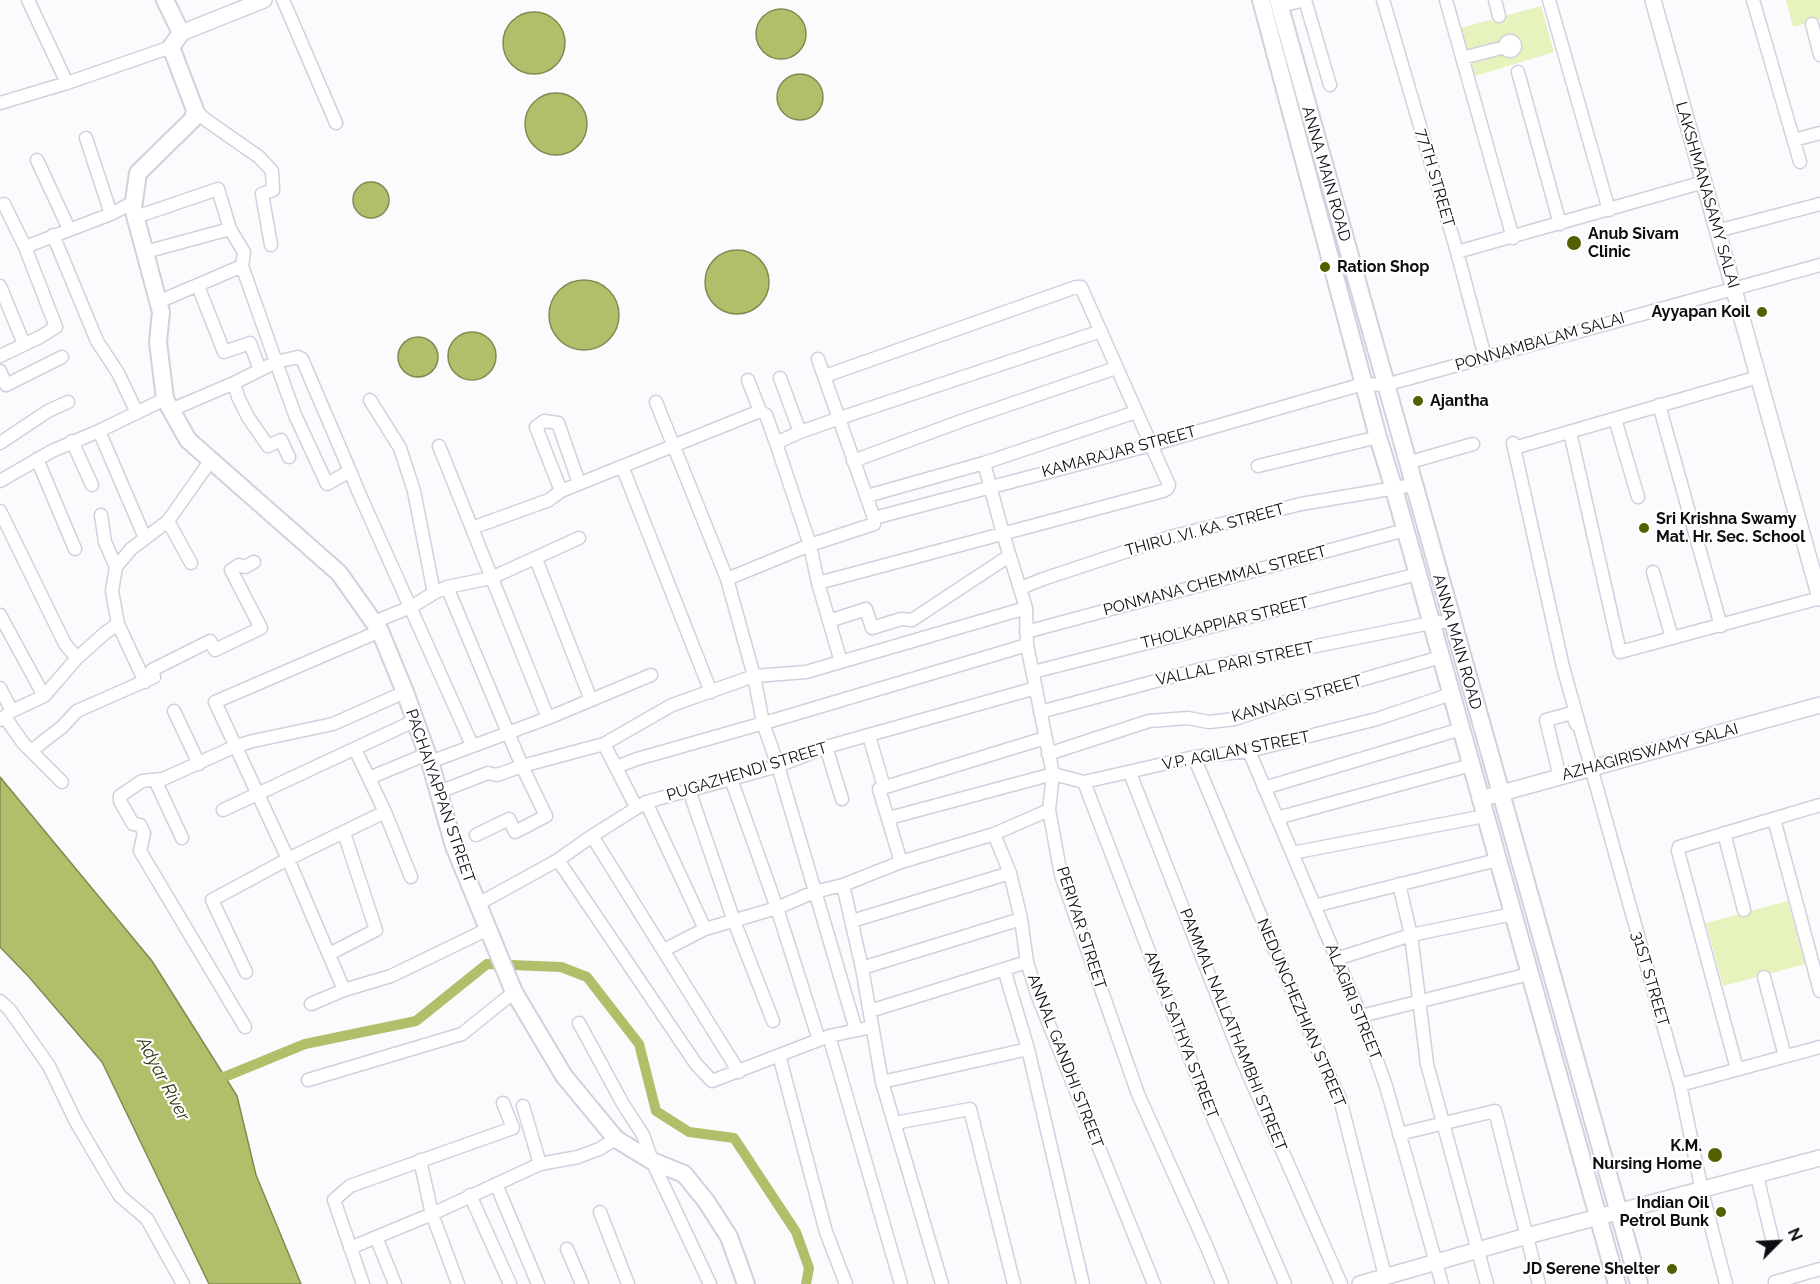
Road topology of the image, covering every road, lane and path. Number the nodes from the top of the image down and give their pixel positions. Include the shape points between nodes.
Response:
1 (28, 0) edge
2 (165, 0) edge
3 (264, 0) edge
4 (283, 0) edge
5 (1261, 0) edge
6 (1383, 0) edge
7 (1446, 0) edge
8 (1494, 0) edge
9 (1549, 0) edge
10 (1653, 0) edge
11 (1753, 0) edge
12 (1279, 3) edge
13 (1499, 16) dead end
14 (1812, 24) dead end
15 (182, 33) junction
16 (171, 47) junction
17 (1505, 47) dead end
18 (1820, 55) edge
19 (1462, 58) junction
20 (1518, 72) dead end
21 (67, 83) junction
22 (1330, 85) dead end
23 (0, 103) edge
24 (195, 110) junction
25 (336, 123) dead end
26 (1820, 133) edge
27 (86, 138) dead end
28 (1794, 140) junction
29 (37, 160) dead end
30 (1800, 162) dead end
31 (1704, 182) junction
32 (4, 204) dead end
33 (1820, 204) edge
34 (135, 209) junction
35 (1610, 210) junction
36 (111, 214) junction
37 (1560, 224) junction
38 (69, 229) junction
39 (230, 229) junction
40 (1717, 231) junction
41 (53, 235) junction
42 (1513, 238) junction
43 (271, 245) dead end
44 (25, 246) junction
45 (145, 252) junction
46 (1457, 252) junction
47 (1820, 265) edge
48 (242, 266) junction
49 (0, 286) edge
50 (198, 286) junction
51 (1733, 288) junction
52 (158, 302) junction
53 (1101, 331) junction
54 (24, 344) junction
55 (0, 356) edge
56 (62, 357) dead end
57 (1485, 357) junction
58 (818, 358) dead end
59 (276, 362) junction
60 (1116, 368) junction
61 (260, 370) junction
62 (0, 371) edge
63 (825, 376) junction
64 (1758, 377) junction
65 (780, 378) dead end
66 (748, 380) dead end
67 (234, 383) junction
68 (1363, 384) junction
69 (1385, 385) junction
70 (370, 400) dead end
71 (68, 402) dead end
72 (656, 402) dead end
73 (168, 405) junction
74 (1659, 405) junction
75 (760, 411) junction
76 (1136, 412) junction
77 (137, 413) junction
78 (840, 418) junction
79 (1615, 419) junction
80 (99, 431) junction
81 (800, 432) junction
82 (1570, 432) junction
83 (1378, 437) junction
84 (72, 441) junction
85 (0, 442) edge
86 (776, 443) junction
87 (1473, 444) dead end
88 (673, 445) junction
89 (1151, 445) junction
90 (439, 446) dead end
91 (290, 457) dead end
92 (37, 459) junction
93 (211, 460) junction
94 (853, 461) junction
95 (984, 463) junction
96 (1407, 463) junction
97 (622, 466) junction
98 (1258, 466) dead end
99 (350, 471) junction
100 (0, 481) edge
101 (579, 483) junction
102 (93, 485) dead end
103 (1413, 485) junction
104 (990, 486) junction
105 (1394, 489) junction
106 (561, 491) junction
107 (867, 496) junction
108 (1638, 497) dead end
109 (0, 511) edge
110 (101, 515) dead end
111 (874, 518) junction
112 (168, 521) junction
113 (472, 528) junction
114 (1405, 530) junction
115 (1003, 534) junction
116 (145, 538) junction
117 (579, 538) dead end
118 (810, 545) junction
119 (75, 549) dead end
120 (1009, 556) junction
121 (536, 559) junction
122 (254, 562) dead end
123 (191, 563) dead end
124 (116, 567) junction
125 (1653, 572) dead end
126 (1418, 574) junction
127 (491, 578) junction
128 (727, 579) junction
129 (818, 583) junction
130 (447, 587) junction
131 (1021, 588) junction
132 (434, 593) junction
133 (1820, 598) edge
134 (411, 607) junction
135 (1026, 608) junction
136 (0, 615) edge
137 (829, 621) junction
138 (1451, 621) junction
139 (1431, 623) junction
140 (118, 624) junction
141 (1721, 626) junction
142 (380, 631) junction
143 (1026, 632) junction
144 (1672, 638) junction
145 (1027, 645) junction
146 (1441, 657) junction
147 (77, 658) junction
148 (841, 662) junction
149 (1033, 672) junction
150 (651, 675) dead end
151 (754, 676) junction
152 (144, 682) junction
153 (0, 688) edge
154 (1036, 688) junction
155 (405, 692) junction
156 (711, 692) junction
157 (1451, 694) junction
158 (44, 696) junction
159 (591, 700) junction
160 (1820, 705) edge
161 (174, 711) dead end
162 (1040, 712) junction
163 (6, 716) edge
164 (548, 718) junction
165 (414, 721) junction
166 (763, 723) junction
167 (1461, 729) junction
168 (509, 733) junction
169 (869, 736) junction
170 (1045, 738) junction
171 (604, 744) junction
172 (472, 745) junction
173 (236, 746) junction
174 (826, 747) junction
175 (355, 749) junction
176 (31, 751) junction
177 (1249, 751) junction
178 (1048, 754) junction
179 (1194, 757) junction
180 (428, 758) junction
181 (199, 764) junction
182 (1471, 765) junction
183 (522, 766) junction
184 (778, 766) junction
185 (616, 767) junction
186 (1589, 769) junction
187 (1130, 773) junction
188 (1053, 774) junction
189 (1560, 777) junction
190 (369, 778) junction
191 (731, 779) junction
192 (155, 780) junction
193 (63, 782) dead end
194 (1084, 782) junction
195 (884, 787) junction
196 (1264, 788) junction
197 (689, 790) junction
198 (439, 792) junction
199 (256, 793) junction
200 (1499, 794) junction
201 (842, 799) dead end
202 (1480, 799) junction
203 (641, 805) junction
204 (1820, 806) edge
205 (223, 810) dead end
206 (1049, 810) junction
207 (385, 812) junction
208 (1485, 816) junction
209 (889, 818) junction
210 (1277, 818) junction
211 (1774, 819) junction
212 (344, 832) junction
213 (1724, 833) junction
214 (994, 834) junction
215 (476, 835) dead end
216 (592, 836) junction
217 (182, 838) dead end
218 (1292, 853) junction
219 (288, 859) junction
220 (558, 860) junction
221 (1497, 860) junction
222 (901, 862) junction
223 (1010, 873) junction
224 (411, 877) dead end
225 (1399, 884) junction
226 (843, 885) junction
227 (814, 892) junction
228 (478, 904) junction
229 (1314, 906) junction
230 (777, 908) junction
231 (1744, 909) dead end
232 (1513, 914) junction
233 (1021, 920) junction
234 (734, 921) junction
235 (852, 921) junction
236 (705, 929) junction
237 (490, 933) junction
238 (1411, 935) junction
239 (664, 950) junction
240 (328, 954) junction
241 (1336, 959) junction
242 (1028, 962) junction
243 (862, 968) junction
244 (1004, 969) junction
245 (246, 972) dead end
246 (1529, 974) junction
247 (1764, 977) dead end
248 (513, 989) junction
249 (344, 990) junction
250 (1820, 991) edge
251 (0, 1001) edge
252 (1420, 1002) junction
253 (311, 1004) dead end
254 (870, 1011) junction
255 (1361, 1016) junction
256 (773, 1022) dead end
257 (579, 1023) dead end
258 (246, 1027) dead end
259 (872, 1027) junction
260 (856, 1030) junction
261 (824, 1038) junction
262 (1820, 1047) edge
263 (1028, 1049) junction
264 (779, 1055) junction
265 (1785, 1056) junction
266 (1737, 1068) junction
267 (739, 1072) junction
268 (308, 1080) dead end
269 (882, 1082) junction
270 (1680, 1085) junction
271 (503, 1103) dead end
272 (523, 1106) dead end
273 (895, 1123) junction
274 (1444, 1123) junction
275 (1399, 1134) junction
276 (616, 1139) junction
277 (1820, 1158) edge
278 (420, 1160) junction
279 (652, 1161) junction
280 (540, 1164) junction
281 (1757, 1176) junction
282 (496, 1184) junction
283 (1702, 1191) junction
284 (470, 1195) junction
285 (600, 1212) dead end
286 (1619, 1213) junction
287 (432, 1214) junction
288 (1599, 1218) junction
289 (1527, 1236) junction
290 (376, 1237) junction
291 (1772, 1238) dead end
292 (350, 1248) junction
293 (567, 1249) dead end
294 (1478, 1250) junction
295 (1435, 1261) junction
296 (1820, 1269) edge
297 (1395, 1278) edge
298 (1775, 1283) edge
299 (183, 1284) edge
300 (363, 1284) edge
301 (395, 1284) edge
302 (458, 1284) edge
303 (510, 1284) edge
304 (538, 1284) edge
305 (582, 1284) edge
306 (628, 1284) edge
307 (710, 1284) edge
308 (746, 1284) edge
309 (846, 1284) edge
310 (901, 1284) edge
311 (942, 1284) edge
312 (1014, 1284) edge
313 (1083, 1284) edge
314 (1154, 1284) edge
315 (1222, 1284) edge
316 (1285, 1284) edge
317 (1341, 1284) edge
318 (1360, 1284) edge
319 (1442, 1284) edge
320 (1487, 1284) edge
321 (1539, 1284) edge
322 (1617, 1284) edge
323 (1639, 1284) edge
324 (1726, 1284) edge

1 - 21 street
2 - 15 main road
3 - 15 street
4 - 25 street
5 - 68 main road, ANNA MAIN ROAD
6 - 46 street, 77TH STREET
7 - 19 street
8 - 13 street
9 - 35 street
10 - 31 street, LAKSHMANASAMY SALAI
11 - 28 street
12 - 22 street via 1305,0
12 - 69 main road, ANNA MAIN ROAD
14 - 18 street
15 - 16 main road
16 - 21 street
16 - 24 main road
17 - 19 street
19 - 42 street
20 - 37 street
21 - 23 street
24 - 34 main road via 193,119 138,174
24 - 43 street via 260,157 272,171 273,190 262,194
26 - 28 street
27 - 36 street
28 - 30 street
29 - 38 street
31 - 35 street
31 - 40 street, LAKSHMANASAMY SALAI
32 - 44 street
33 - 40 street
34 - 36 street
34 - 39 street via 218,189
34 - 45 main road, PACHAIYAPPAN STREET
35 - 37 street
36 - 38 street
37 - 42 street
38 - 41 street
39 - 45 street
39 - 48 street via 244,252
40 - 51 street, LAKSHMANASAMY SALAI
41 - 44 street
41 - 77 street via 97,341
42 - 46 street
44 - 54 street via 56,325
45 - 52 main road, PACHAIYAPPAN STREET
46 - 57 street, 77TH STREET
47 - 51 street, PONNAMBALAM SALAI
48 - 50 street
48 - 59 street
49 - 54 street
50 - 52 street
50 - 61 street via 224,352 250,344
51 - 57 street, PONNAMBALAM SALAI
51 - 64 street, LAKSHMANASAMY SALAI
52 - 73 main road, PACHAIYAPPAN STREET via 158,342
53 - 60 street
53 - 63 street via 1081,287 1076,287
53 - 78 street
54 - 55 street
56 - 62 street via 6,385
57 - 69 street, PONNAMBALAM SALAI
58 - 63 street
59 - 61 street
59 - 99 street via 302,359
59 - 99 street via 327,484
60 - 76 street
60 - 94 street
61 - 67 street
63 - 78 street
64 - 74 street
64 - 133 street, LAKSHMANASAMY SALAI
65 - 81 street
66 - 75 street
67 - 73 street
67 - 91 street via 248,417 268,446 281,440
68 - 69 street, PONNAMBALAM SALAI
68 - 83 main road, ANNA MAIN ROAD
68 - 89 street, KAMARAJAR STREET
69 - 96 main road, ANNA MAIN ROAD
70 - 132 street via 404,459
71 - 85 street
72 - 88 street
73 - 77 street
73 - 93 main road, PACHAIYAPPAN STREET via 188,440
74 - 79 street
74 - 141 street
75 - 86 street
75 - 88 street
76 - 89 street
76 - 95 street
77 - 80 street
78 - 81 street
78 - 94 street
79 - 82 street
79 - 108 street
80 - 84 street
80 - 116 street
81 - 86 street
82 - 144 street via 1620,652
82 - 186 street via 1513,445
83 - 98 street
83 - 105 main road, ANNA MAIN ROAD
84 - 92 street
84 - 102 street
86 - 118 street
87 - 96 street
88 - 97 street
88 - 128 street
89 - 104 street, KAMARAJAR STREET
89 - 115 street via 1168,481 1167,489
90 - 113 street
92 - 100 street
92 - 119 street
93 - 112 street
93 - 142 main road, PACHAIYAPPAN STREET via 339,573
94 - 107 street
95 - 104 street, PERIYAR STREET
95 - 107 street
96 - 103 main road, ANNA MAIN ROAD
97 - 101 street
97 - 156 street
99 - 134 street
101 - 106 street
101 - 106 street via 558,423 544,421 536,427
103 - 105 street, THIRU. VI. KA. STREET
103 - 138 main road, ANNA MAIN ROAD
104 - 111 street, KAMARAJAR STREET
104 - 115 street, PERIYAR STREET
105 - 114 main road, ANNA MAIN ROAD
105 - 131 street, THIRU. VI. KA. STREET via 1301,504 1170,537
106 - 113 street via 549,500
107 - 111 street
109 - 147 street via 65,644
110 - 124 street via 105,542
111 - 118 street, KAMARAJAR STREET via 874,524 867,527
112 - 116 street
112 - 123 street
113 - 127 street
114 - 126 main road, ANNA MAIN ROAD
114 - 143 street, PONMANA CHEMMAL STREET
115 - 120 street, PERIYAR STREET
115 - 129 street
116 - 124 street
117 - 121 street
118 - 128 street, KAMARAJAR STREET
118 - 129 street
120 - 131 street, PERIYAR STREET
120 - 137 street via 912,620 901,619 872,628 866,609
121 - 127 street
121 - 159 street
122 - 152 street via 231,570 261,628 215,650 210,641 152,670 154,677
124 - 140 street via 112,591
125 - 144 street
126 - 139 main road, ANNA MAIN ROAD
126 - 149 street, THOLKAPPIAR STREET
127 - 130 street
127 - 164 street
128 - 151 street
129 - 137 street
130 - 132 street
130 - 168 street
131 - 135 street, PERIYAR STREET
132 - 134 street
133 - 141 street
134 - 142 street via 379,620
134 - 172 street
135 - 143 street, PERIYAR STREET
135 - 148 street
136 - 158 street
137 - 148 street
138 - 139 street, VALLAL PARI STREET
138 - 200 main road, ANNA MAIN ROAD
139 - 146 main road, ANNA MAIN ROAD
139 - 162 street, VALLAL PARI STREET via 1201,669
140 - 147 street
140 - 152 street
141 - 144 street
142 - 155 main road, PACHAIYAPPAN STREET
142 - 173 street via 215,702
143 - 145 street, PERIYAR STREET
145 - 149 street, PERIYAR STREET
145 - 166 street
146 - 157 main road, ANNA MAIN ROAD
146 - 178 street, KANNAGI STREET via 1235,719 1149,721
147 - 158 street
148 - 151 street via 806,672
149 - 154 street, PERIYAR STREET
150 - 159 street
151 - 156 street
151 - 166 street
152 - 176 street via 78,711
153 - 163 street
154 - 162 street, PERIYAR STREET
154 - 169 street, PUGAZHENDI STREET
155 - 165 main road, PACHAIYAPPAN STREET
155 - 173 street via 333,724
156 - 171 street via 672,705
157 - 167 main road, ANNA MAIN ROAD
157 - 177 street, V.P. AGILAN STREET via 1377,719
158 - 163 street
159 - 164 street
160 - 186 street, AZHAGIRISWAMY SALAI
161 - 181 street
162 - 170 street, PERIYAR STREET
163 - 176 street
164 - 168 street
165 - 175 street
165 - 180 main road, PACHAIYAPPAN STREET
166 - 184 street
166 - 185 street
167 - 182 main road, ANNA MAIN ROAD
167 - 196 street
168 - 172 street
168 - 183 street
169 - 174 street, PUGAZHENDI STREET
169 - 195 street
170 - 178 street, PERIYAR STREET
170 - 195 street
171 - 183 street
171 - 185 street
172 - 180 street
173 - 181 street
173 - 199 street
174 - 184 street, PUGAZHENDI STREET
174 - 201 street
175 - 190 street
175 - 199 street
176 - 193 street
177 - 179 street, V.P. AGILAN STREET
177 - 196 street, ALAGIRI STREET
178 - 188 street, PERIYAR STREET
179 - 187 street, V.P. AGILAN STREET
179 - 297 street, NEDUNCHEZHIAN STREET via 1340,1099
180 - 190 street
180 - 198 main road, PACHAIYAPPAN STREET
181 - 192 street
182 - 202 main road, ANNA MAIN ROAD
182 - 210 street
183 - 198 street via 497,775 488,773
183 - 215 street via 546,816 515,832 509,819
184 - 191 street, PUGAZHENDI STREET
184 - 227 street
185 - 203 street
186 - 189 street, AZHAGIRISWAMY SALAI
186 - 189 street via 1574,716 1569,713 1547,719
186 - 270 street, 31ST STREET
187 - 194 street, V.P. AGILAN STREET
187 - 317 street, PAMMAL NALLATHAMBHI STREET via 1243,1062
188 - 194 street, V.P. AGILAN STREET
188 - 206 street, PERIYAR STREET
188 - 209 street
189 - 200 street, AZHAGIRISWAMY SALAI
190 - 207 street
191 - 197 street, PUGAZHENDI STREET
191 - 230 street
192 - 217 street
192 - 258 street via 142,781 120,796 120,801 133,824 140,825 144,833 140,851
194 - 316 street, ANNAI SATHYA STREET via 1211,1113
195 - 209 street via 879,789
196 - 210 street, ALAGIRI STREET
197 - 203 street, PUGAZHENDI STREET
197 - 234 street
198 - 228 main road, PACHAIYAPPAN STREET via 454,846
199 - 205 street
199 - 219 street
200 - 202 street, AZHAGIRISWAMY SALAI
200 - 286 main road, ANNA MAIN ROAD
202 - 208 main road, ANNA MAIN ROAD
203 - 216 street, PUGAZHENDI STREET
203 - 236 street
204 - 211 street
206 - 214 street
206 - 315 street, PERIYAR STREET via 1061,875 1138,1094
207 - 212 street
207 - 224 street
208 - 218 street
208 - 221 main road, ANNA MAIN ROAD
209 - 222 street
210 - 218 street, ALAGIRI STREET
211 - 213 street
211 - 250 street
212 - 219 street
212 - 240 street via 376,930
213 - 231 street
213 - 266 street via 1679,847 1678,852
214 - 222 street
214 - 223 street, ANNAL GANDHI STREET
216 - 220 street, PUGAZHENDI STREET
216 - 239 street
218 - 229 street, ALAGIRI STREET
219 - 240 street
219 - 245 street via 212,900
220 - 228 street, PUGAZHENDI STREET
220 - 267 street via 696,1064 712,1081
221 - 225 street
221 - 232 main road, ANNA MAIN ROAD
222 - 226 street
223 - 233 street, ANNAL GANDHI STREET
223 - 235 street
225 - 229 street
225 - 238 street
226 - 227 street
226 - 235 street
227 - 230 street
227 - 260 street
228 - 237 main road, PACHAIYAPPAN STREET
229 - 241 street, ALAGIRI STREET
230 - 234 street
230 - 261 street
232 - 238 street
232 - 246 main road, ANNA MAIN ROAD
233 - 242 street, ANNAL GANDHI STREET
233 - 243 street
234 - 236 street
234 - 256 street
235 - 243 street
236 - 239 street
237 - 248 main road, PACHAIYAPPAN STREET
237 - 249 street via 391,976
238 - 241 street
238 - 252 street
239 - 267 street
240 - 249 street
241 - 255 street, ALAGIRI STREET
242 - 244 street
242 - 314 street, ANNAL GANDHI STREET via 1042,1008
243 - 254 street
244 - 254 street
244 - 263 street
246 - 252 street
246 - 288 main road, ANNA MAIN ROAD
247 - 265 street
248 - 268 street via 462,1034
248 - 276 main road, PACHAIYAPPAN STREET via 564,1076
249 - 253 street
251 - 299 street via 49,1066 112,1183 120,1196 147,1218
252 - 255 street
252 - 274 street via 1427,1064
254 - 259 street
255 - 275 street, ALAGIRI STREET
257 - 279 street via 643,1135
259 - 260 street
259 - 269 street
260 - 261 street
261 - 264 street
261 - 310 street
262 - 265 street
263 - 269 street
263 - 313 street
264 - 267 street
264 - 309 street via 826,1232
265 - 266 street
266 - 270 street
269 - 273 street
270 - 283 street, 31ST STREET
271 - 278 street via 513,1128
272 - 280 street
273 - 311 street
273 - 312 street via 970,1109
274 - 275 street
274 - 289 street via 1495,1112
274 - 294 street
275 - 295 street, ALAGIRI STREET
276 - 279 main road, PACHAIYAPPAN STREET
276 - 280 street via 578,1157
277 - 281 street
278 - 287 street
278 - 292 street via 350,1186 334,1200
279 - 307 street
279 - 308 main road, PACHAIYAPPAN STREET via 684,1174 706,1201 729,1238
280 - 282 street
281 - 283 street
281 - 291 street
282 - 284 street
282 - 304 street
283 - 286 street
283 - 324 street, 31ST STREET
284 - 287 street
284 - 303 street
285 - 306 street
286 - 288 street
286 - 323 main road, ANNA MAIN ROAD
287 - 290 street
287 - 302 street
288 - 289 street
288 - 322 main road, ANNA MAIN ROAD
289 - 294 street
289 - 321 street
290 - 292 street
290 - 301 street
292 - 300 street
293 - 305 street
294 - 295 street
294 - 320 street
295 - 297 street
295 - 319 street, ALAGIRI STREET
296 - 298 street
297 - 318 street

